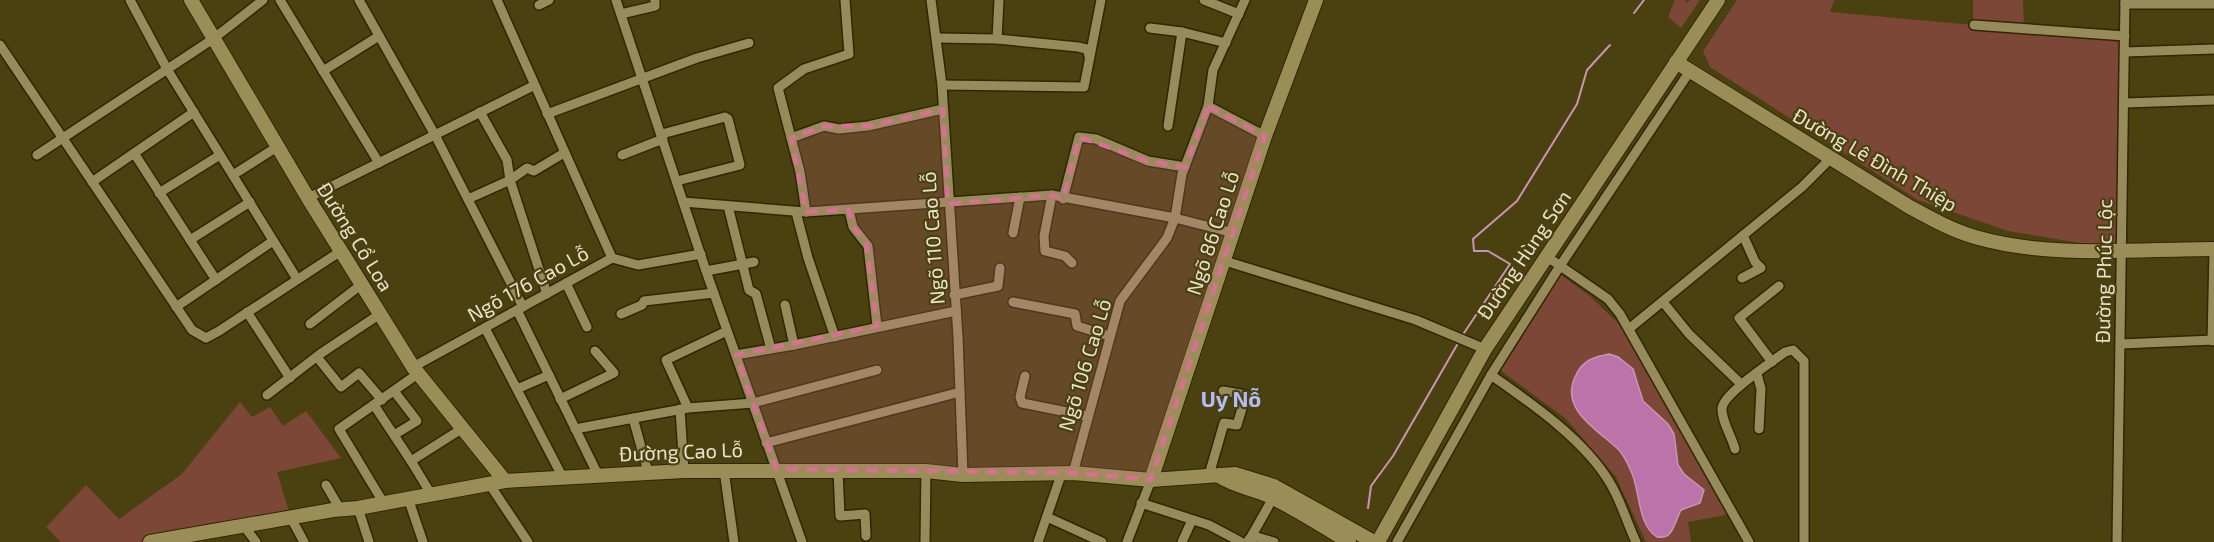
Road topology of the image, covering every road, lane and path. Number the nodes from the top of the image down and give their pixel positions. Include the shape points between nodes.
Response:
1 (130, 0) edge
2 (190, 0) edge
3 (263, 0) edge
4 (280, 0) edge
5 (359, 0) edge
6 (497, 0) edge
7 (549, 0) edge
8 (616, 0) edge
9 (655, 0) edge
10 (845, 0) edge
11 (931, 0) edge
12 (999, 0) edge
13 (1101, 0) edge
14 (1204, 0) edge
15 (1245, 0) edge
16 (1316, 0) edge
17 (1718, 0) edge
18 (2125, 2) edge
19 (2214, 4) edge
20 (539, 5) dead end
21 (621, 14) junction
22 (1239, 14) junction
23 (1974, 25) dead end
24 (1150, 28) dead end
25 (1182, 32) junction
26 (380, 36) junction
27 (2125, 36) junction
28 (937, 38) junction
29 (213, 39) junction
30 (997, 39) junction
31 (1226, 42) junction
32 (749, 43) dead end
33 (0, 45) edge
34 (2214, 50) edge
35 (2125, 51) junction
36 (1089, 56) junction
37 (1676, 62) junction
38 (168, 69) junction
39 (323, 71) junction
40 (1690, 71) junction
41 (644, 79) junction
42 (534, 86) junction
43 (942, 86) junction
44 (2214, 100) edge
45 (2125, 103) junction
46 (1208, 106) junction
47 (943, 109) junction
48 (194, 112) junction
49 (480, 112) junction
50 (547, 114) junction
51 (1168, 126) dead end
52 (435, 135) junction
53 (1265, 136) junction
54 (662, 137) junction
55 (63, 138) junction
56 (790, 138) junction
57 (278, 147) junction
58 (134, 153) junction
59 (564, 153) junction
60 (37, 155) dead end
61 (220, 155) junction
62 (622, 155) dead end
63 (1830, 159) junction
64 (379, 163) junction
65 (1185, 167) junction
66 (233, 175) junction
67 (510, 180) junction
68 (676, 181) junction
69 (92, 182) junction
70 (159, 193) junction
71 (1052, 195) junction
72 (1020, 197) junction
73 (308, 198) junction
74 (468, 199) junction
75 (1063, 199) junction
76 (250, 202) junction
77 (683, 202) junction
78 (948, 204) junction
79 (728, 206) junction
80 (849, 210) junction
81 (796, 212) junction
82 (806, 212) junction
83 (1175, 218) junction
84 (1013, 233) dead end
85 (1234, 233) junction
86 (1743, 235) junction
87 (190, 240) junction
88 (273, 241) junction
89 (2122, 249) junction
90 (2214, 249) edge
91 (341, 251) junction
92 (701, 254) junction
93 (1546, 256) junction
94 (612, 258) junction
95 (1225, 261) junction
96 (754, 262) dead end
97 (742, 264) junction
98 (1072, 264) dead end
99 (1560, 266) junction
100 (1000, 268) dead end
101 (706, 271) junction
102 (1742, 278) dead end
103 (297, 279) junction
104 (216, 280) junction
105 (567, 283) junction
106 (362, 284) junction
107 (1779, 286) dead end
108 (714, 292) junction
109 (547, 294) junction
110 (954, 295) junction
111 (1013, 302) dead end
112 (1663, 302) junction
113 (785, 305) dead end
114 (176, 307) junction
115 (520, 308) junction
116 (956, 311) junction
117 (247, 312) junction
118 (380, 314) junction
119 (621, 314) dead end
120 (310, 324) dead end
121 (878, 326) junction
122 (587, 327) dead end
123 (485, 328) junction
124 (1630, 328) junction
125 (727, 331) junction
126 (1109, 336) junction
127 (835, 337) junction
128 (2213, 340) edge
129 (2121, 344) junction
130 (794, 345) junction
131 (771, 349) junction
132 (1485, 349) junction
133 (595, 351) dead end
134 (736, 355) junction
135 (317, 357) junction
136 (1772, 362) junction
137 (416, 370) junction
138 (877, 370) dead end
139 (1757, 374) junction
140 (549, 375) junction
141 (1491, 375) junction
142 (1025, 376) dead end
143 (290, 378) junction
144 (1741, 384) junction
145 (518, 389) junction
146 (394, 391) junction
147 (1223, 391) dead end
148 (960, 392) junction
149 (267, 395) dead end
150 (560, 399) junction
151 (378, 403) junction
152 (753, 403) junction
153 (684, 409) junction
154 (1088, 416) junction
155 (633, 418) junction
156 (463, 428) junction
157 (575, 429) junction
158 (1759, 429) dead end
159 (394, 435) junction
160 (766, 443) junction
161 (1735, 449) dead end
162 (411, 461) junction
163 (776, 469) junction
164 (724, 470) junction
165 (838, 470) junction
166 (684, 471) junction
167 (926, 471) junction
168 (648, 472) junction
169 (1067, 474) junction
170 (598, 475) junction
171 (963, 475) junction
172 (562, 476) junction
173 (1214, 476) junction
174 (1151, 480) junction
175 (505, 481) junction
176 (326, 485) dead end
177 (490, 485) junction
178 (431, 494) junction
179 (408, 498) junction
180 (1274, 498) junction
181 (384, 502) junction
182 (1141, 503) junction
183 (358, 508) junction
184 (340, 509) junction
185 (1047, 517) junction
186 (291, 518) junction
187 (1192, 519) junction
188 (243, 526) junction
189 (866, 536) dead end
190 (1249, 539) edge
191 (150, 542) edge
192 (256, 542) edge
193 (304, 542) edge
194 (369, 542) edge
195 (423, 542) edge
196 (528, 542) edge
197 (735, 542) edge
198 (802, 542) edge
199 (925, 542) edge
200 (1038, 542) edge
201 (1102, 542) edge
202 (1127, 542) edge
203 (1182, 542) edge
204 (1241, 542) edge
205 (1274, 542) edge
206 (1349, 542) edge
207 (1376, 542) edge
208 (1397, 542) edge
209 (1636, 542) edge
210 (1749, 542) edge
211 (1804, 542) edge
212 (2117, 542) edge

1 - 38 street
2 - 29 street, Đường Cổ Loa
3 - 29 street
4 - 39 street
5 - 26 street
6 - 42 street
7 - 20 street
8 - 21 street
9 - 21 street via 655,6
10 - 56 street via 849,54 804,69 778,88
11 - 28 street, Ngõ 110 Cao Lỗ
12 - 30 street
13 - 36 street
14 - 22 street
15 - 22 street
16 - 53 street, Ngõ 86 Cao Lỗ
17 - 37 street, Đường Hùng Sơn
18 - 19 street
18 - 27 street, Đường Phúc Lộc
21 - 41 street
22 - 31 street, Ngõ 106 Cao Lỗ
23 - 27 street
24 - 25 street
25 - 31 street
25 - 51 street
26 - 39 street
26 - 52 street
27 - 35 street, Đường Phúc Lộc
28 - 30 street
28 - 43 street, Ngõ 110 Cao Lỗ
29 - 38 street
29 - 57 street, Đường Cổ Loa
30 - 36 street via 1078,47 1087,50
31 - 46 street, Ngõ 106 Cao Lỗ via 1213,70
32 - 41 street
33 - 55 street
34 - 35 street
35 - 45 street, Đường Phúc Lộc
36 - 43 street via 1084,87
37 - 40 street, Đường Lê Đình Thiệp
37 - 93 street, Đường Hùng Sơn
38 - 48 street
38 - 55 street
39 - 64 street
40 - 63 street, Đường Lê Đình Thiệp
40 - 99 street
41 - 50 street
41 - 54 street
42 - 49 street
42 - 50 street
43 - 47 street, Ngõ 110 Cao Lỗ
44 - 45 street
45 - 89 street, Đường Phúc Lộc
46 - 53 street
46 - 65 street, Ngõ 106 Cao Lỗ
47 - 56 street via 868,126 824,126
47 - 78 street, Ngõ 110 Cao Lỗ
48 - 58 street
48 - 61 street
49 - 52 street
49 - 67 street via 507,160
50 - 59 street
52 - 64 street
52 - 74 street
53 - 85 street, Ngõ 86 Cao Lỗ
54 - 62 street
54 - 68 street
54 - 68 street via 728,119 740,165
55 - 60 street
55 - 69 street
56 - 82 street
57 - 66 street
57 - 73 street, Đường Cổ Loa
58 - 69 street
58 - 70 street
59 - 67 street
59 - 94 street
61 - 66 street
61 - 70 street
63 - 86 street
63 - 89 street, Đường Lê Đình Thiệp via 1936,221 1975,237 2046,249
64 - 73 street
65 - 75 street via 1148,160 1096,139 1079,137
65 - 83 street, Ngõ 106 Cao Lỗ
66 - 76 street
67 - 74 street
67 - 109 street
68 - 77 street
69 - 114 street
70 - 87 street
71 - 72 street
71 - 75 street
71 - 98 street via 1045,251 1065,256
72 - 78 street
72 - 84 street
73 - 91 street, Đường Cổ Loa
74 - 115 street
75 - 83 street
76 - 87 street
76 - 88 street
77 - 79 street
77 - 92 street
78 - 80 street
78 - 110 street, Ngõ 110 Cao Lỗ
79 - 81 street
79 - 97 street
80 - 82 street
80 - 121 street via 853,227 868,246
81 - 82 street
81 - 127 street
83 - 85 street
83 - 126 street, Ngõ 106 Cao Lỗ via 1167,238 1120,301
85 - 95 street, Ngõ 86 Cao Lỗ
86 - 102 street via 1761,268
86 - 112 street
87 - 104 street
88 - 103 street
88 - 104 street
89 - 90 street, Đường Lê Đình Thiệp
89 - 129 street, Đường Phúc Lộc
90 - 128 street
91 - 103 street
91 - 106 street, Đường Cổ Loa
92 - 94 street, Ngõ 176 Cao Lỗ via 638,265
92 - 101 street
93 - 99 street
93 - 132 street, Đường Hùng Sơn
94 - 105 street, Ngõ 176 Cao Lỗ
95 - 132 street via 1416,320
95 - 174 street, Ngõ 86 Cao Lỗ
96 - 97 street
97 - 101 street
97 - 131 street via 749,290 756,294
99 - 124 street via 1608,299
99 - 141 street
100 - 110 street via 998,286
101 - 108 street
103 - 117 street
104 - 114 street
105 - 109 street, Ngõ 176 Cao Lỗ
105 - 122 street
106 - 118 street, Đường Cổ Loa
106 - 120 street
107 - 136 street via 1739,318
108 - 119 street via 644,301
108 - 125 street
109 - 115 street, Ngõ 176 Cao Lỗ
110 - 116 street, Ngõ 110 Cao Lỗ
111 - 126 street via 1075,314 1077,326
112 - 124 street
112 - 144 street via 1689,334
113 - 130 street
114 - 117 street via 192,330 206,338
115 - 123 street, Ngõ 176 Cao Lỗ
115 - 140 street
116 - 121 street
116 - 148 street, Ngõ 110 Cao Lỗ
117 - 143 street
118 - 135 street
118 - 137 street, Đường Cổ Loa
121 - 127 street
123 - 137 street, Ngõ 176 Cao Lỗ
123 - 145 street
124 - 210 street
125 - 134 street
125 - 153 street via 666,360
126 - 154 street, Ngõ 106 Cao Lỗ
127 - 130 street
128 - 129 street
129 - 212 street, Đường Phúc Lộc
130 - 131 street
131 - 134 street
132 - 207 street, Đường Hùng Sơn
133 - 150 street via 614,373
134 - 152 street
135 - 143 street
135 - 151 street via 341,387 359,373
136 - 139 street
136 - 211 street via 1793,350 1804,361
137 - 146 street, Ngõ 176 Cao Lỗ
137 - 156 street, Đường Cổ Loa
138 - 152 street
139 - 144 street
139 - 158 street via 1761,389
140 - 145 street
140 - 150 street
141 - 208 street
141 - 209 street via 1552,418 1599,467
142 - 154 street via 1022,403
143 - 149 street
144 - 161 street via 1722,408
145 - 172 street
146 - 151 street, Ngõ 176 Cao Lỗ
146 - 159 street via 417,421
147 - 173 street via 1245,396 1237,425 1224,423
148 - 160 street
148 - 171 street, Ngõ 110 Cao Lỗ
150 - 157 street
151 - 159 street
151 - 181 street, Ngõ 176 Cao Lỗ via 339,429
152 - 153 street
152 - 160 street
153 - 155 street
153 - 166 street
154 - 169 street, Ngõ 106 Cao Lỗ
155 - 157 street
155 - 168 street
156 - 162 street
156 - 175 street, Đường Cổ Loa
157 - 170 street
159 - 162 street
160 - 163 street
162 - 178 street
163 - 164 street, Đường Cao Lỗ
163 - 165 street, Đường Cao Lỗ
163 - 198 street
164 - 166 street, Đường Cao Lỗ
164 - 197 street
165 - 167 street, Đường Cao Lỗ
165 - 189 street via 840,516 865,514
166 - 168 street, Đường Cao Lỗ
167 - 171 street, Đường Cao Lỗ
167 - 199 street
168 - 170 street, Đường Cao Lỗ
169 - 171 street, Đường Cao Lỗ
169 - 174 street, Đường Cao Lỗ
169 - 185 street, Ngõ 106 Cao Lỗ
170 - 172 street, Đường Cao Lỗ
172 - 175 street, Đường Cao Lỗ
173 - 174 street, Đường Cao Lỗ
173 - 180 street
173 - 207 street, Đường Cao Lỗ via 1235,474 1274,486
174 - 182 street
175 - 177 street, Đường Cao Lỗ
176 - 184 street
177 - 178 street, Đường Cao Lỗ
177 - 196 street
178 - 179 street, Đường Cao Lỗ
179 - 181 street, Đường Cao Lỗ
179 - 195 street
180 - 190 street
180 - 206 street
181 - 183 street, Đường Cao Lỗ
182 - 187 street
182 - 202 street
183 - 184 street, Đường Cao Lỗ
183 - 194 street
184 - 186 street, Đường Cao Lỗ
185 - 200 street, Ngõ 106 Cao Lỗ
185 - 201 street
186 - 188 street, Đường Cao Lỗ
186 - 193 street
187 - 203 street
187 - 204 street
188 - 191 street, Đường Cao Lỗ
188 - 192 street
190 - 205 street

